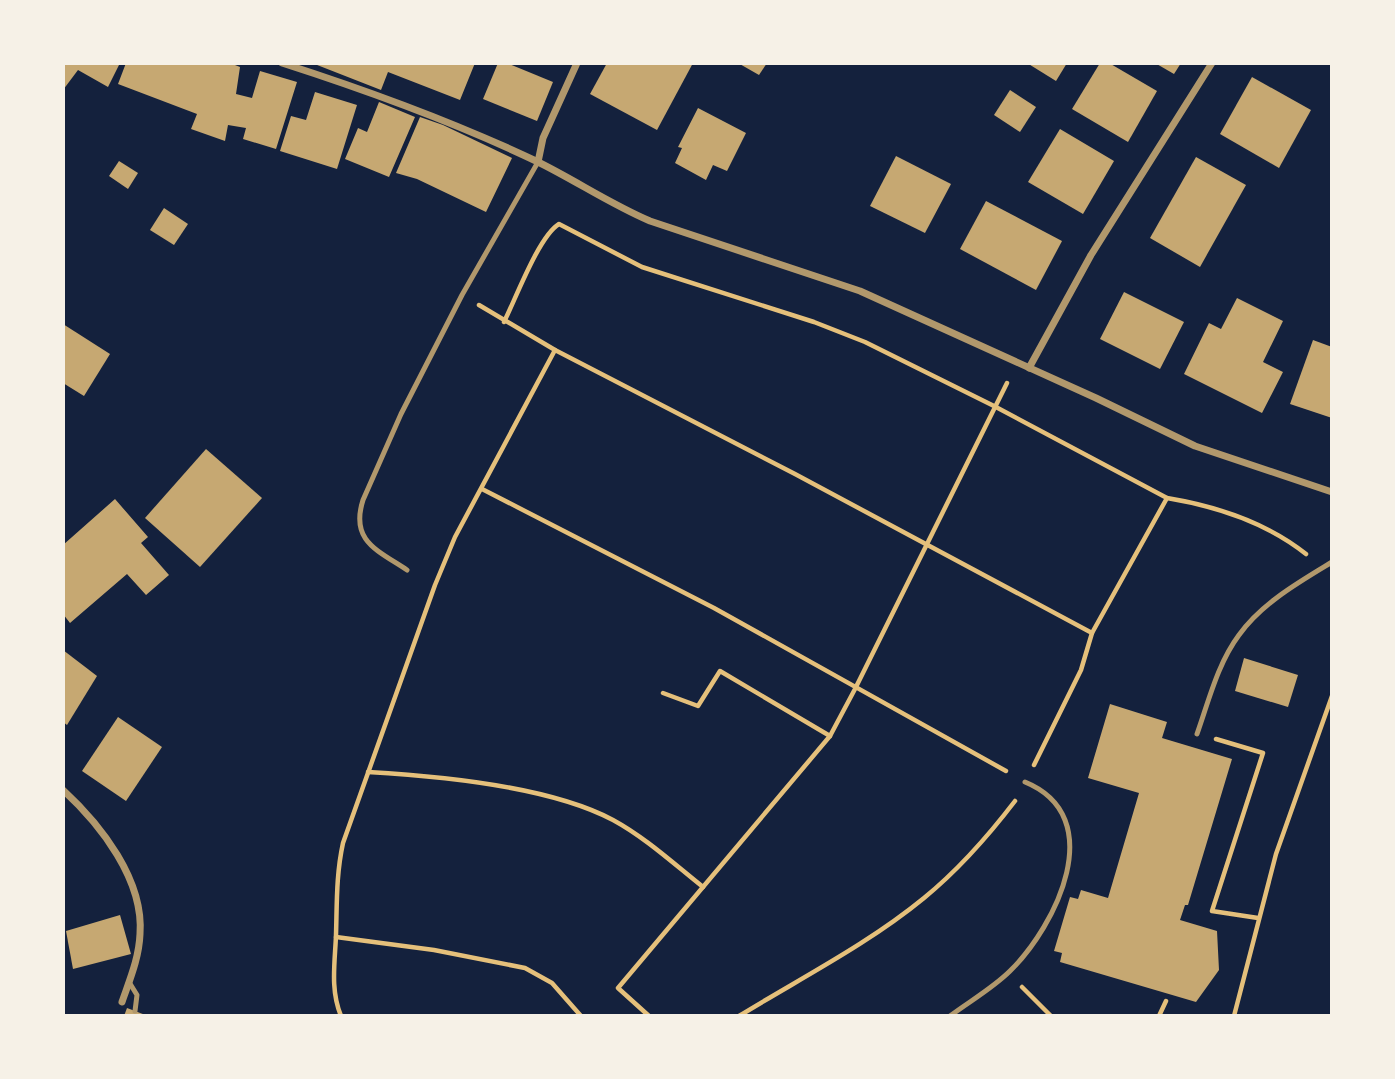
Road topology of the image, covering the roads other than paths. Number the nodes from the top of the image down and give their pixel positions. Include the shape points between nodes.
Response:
1 (282, 63) edge
2 (577, 63) edge
3 (1212, 63) edge
4 (538, 162) junction
5 (1030, 368) junction
6 (1332, 492) edge
7 (1330, 563) edge
8 (407, 570) dead end
9 (1197, 734) dead end
10 (1026, 782) road end
11 (63, 790) edge
12 (129, 982) junction
13 (122, 1002) dead end
14 (135, 1011) dead end
15 (950, 1016) edge

1 - 4 street via 446,120
2 - 4 street via 543,138
3 - 5 street via 1091,255
4 - 5 street via 626,211 860,291
4 - 8 lane via 401,414 359,513 362,536 372,548
5 - 6 street via 1195,446
7 - 9 lane via 1271,603 1239,635 1215,680
10 - 15 lane via 1061,810 1069,827 1070,857 1062,888 1031,947 1009,972
11 - 12 street via 114,852 137,900 139,947
12 - 13 street
12 - 14 lane via 137,995

